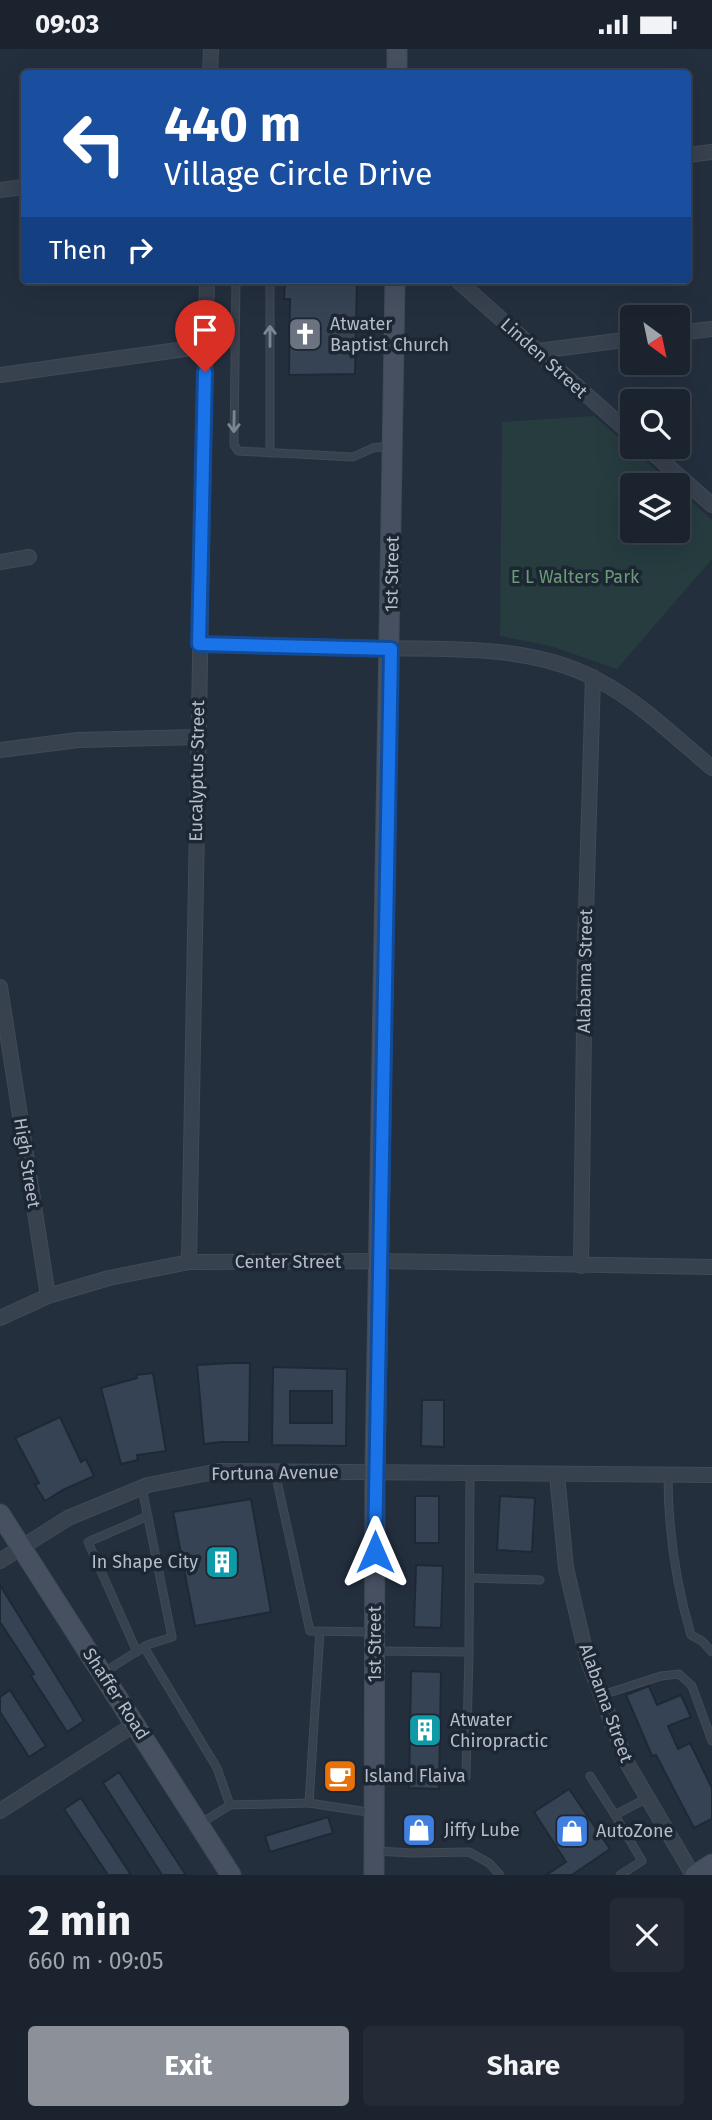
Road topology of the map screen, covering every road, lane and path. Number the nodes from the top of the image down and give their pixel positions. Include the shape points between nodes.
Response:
1 (211, 49) edge
2 (397, 49) edge
3 (210, 70) edge
4 (397, 70) edge
5 (712, 152) edge
6 (691, 155) edge
7 (21, 187) edge
8 (0, 190) edge
9 (207, 284) edge
10 (236, 284) edge
11 (270, 284) edge
12 (395, 284) edge
13 (462, 284) edge
14 (712, 329) edge
15 (690, 332) edge
16 (620, 341) edge
17 (206, 346) junction
18 (538, 351) junction
19 (0, 375) edge
20 (620, 424) edge
21 (393, 445) junction
22 (270, 453) junction
23 (660, 459) edge
24 (712, 505) edge
25 (29, 557) dead end
26 (0, 562) edge
27 (199, 644) junction
28 (391, 649) junction
29 (593, 677) junction
30 (198, 737) junction
31 (0, 750) edge
32 (712, 768) edge
33 (0, 987) edge
34 (15, 1086) junction
35 (0, 1089) edge
36 (379, 1261) junction
37 (189, 1262) junction
38 (581, 1265) junction
39 (712, 1267) edge
40 (48, 1296) junction
41 (0, 1318) edge
42 (275, 1471) junction
43 (375, 1471) junction
44 (470, 1473) junction
45 (557, 1475) junction
46 (668, 1475) junction
47 (712, 1475) edge
48 (142, 1488) junction
49 (0, 1514) edge
50 (148, 1516) junction
51 (22, 1547) junction
52 (0, 1561) edge
53 (470, 1578) junction
54 (540, 1580) dead end
55 (320, 1631) junction
56 (375, 1642) junction
57 (140, 1649) junction
58 (712, 1652) edge
59 (470, 1653) junction
60 (102, 1673) junction
61 (601, 1695) junction
62 (135, 1724) junction
63 (712, 1741) edge
64 (590, 1776) dead end
65 (466, 1777) dead end
66 (647, 1798) junction
67 (309, 1803) junction
68 (230, 1805) junction
69 (0, 1811) edge
70 (375, 1813) junction
71 (615, 1815) junction
72 (199, 1825) junction
73 (374, 1851) junction
74 (712, 1864) edge
75 (231, 1875) edge
76 (374, 1875) edge
77 (500, 1875) edge
78 (620, 1875) edge
79 (694, 1875) edge

1 - 3 street
2 - 4 street
5 - 6 street
7 - 8 street
9 - 17 street, Eucalyptus Street
10 -> 22 lane via 234,445 238,451
22 -> 11 lane
12 - 21 street, 1st Street
13 - 18 street, Linden Street
14 - 15 street
16 - 18 street
17 - 19 street
17 - 27 street, Eucalyptus Street
18 - 20 street, Linden Street
21 - 22 lane via 353,457
21 - 28 street, 1st Street
23 - 24 street
25 - 26 street
27 - 28 street
27 - 30 street, Eucalyptus Street
28 - 29 street via 519,654
28 - 36 street, 1st Street
29 - 32 street via 635,702
29 - 38 street, Alabama Street
30 - 31 street via 78,740
30 - 37 street, Eucalyptus Street
33 - 34 street, High Street
34 - 35 street
34 - 40 street, High Street
36 - 37 street, Center Street
36 - 38 street, Center Street
36 - 43 street, 1st Street
37 - 40 street, Center Street
38 - 39 street, Center Street
40 - 41 street, Center Street
42 - 43 street, Fortuna Avenue
42 - 48 street, Fortuna Avenue via 219,1471
42 - 55 lane via 310,1631
43 - 44 street, Fortuna Avenue
43 - 56 street, 1st Street
44 - 45 street, Fortuna Avenue
44 - 53 lane
45 - 46 street, Fortuna Avenue
45 - 61 street, Alabama Street via 566,1568 587,1658
46 - 47 street, Fortuna Avenue
46 - 58 lane via 668,1512 684,1611 691,1635
48 - 50 lane
48 - 51 street, Fortuna Avenue via 68,1518
49 - 51 street, Shaffer Road
50 - 57 lane via 172,1637
50 - 57 lane via 88,1542
51 - 52 street, Fortuna Avenue
51 - 60 street, Shaffer Road
53 - 54 lane
53 - 59 lane
55 - 56 lane
55 - 67 lane
56 - 59 lane
56 - 70 street, 1st Street
57 - 60 lane
57 - 68 lane via 217,1768
59 - 65 lane
60 - 62 street, Shaffer Road
61 - 63 lane via 680,1674 692,1686
61 - 66 street, Alabama Street via 627,1763
62 - 69 street
62 - 72 street, Shaffer Road
64 - 71 lane
66 - 71 lane
66 - 79 street, Alabama Street
67 - 68 lane
67 - 70 lane
68 - 72 lane
70 - 73 street, 1st Street
71 - 78 lane via 642,1861
72 - 75 street, Shaffer Road
73 - 76 street, 1st Street
73 - 77 lane via 469,1852
74 - 79 street

